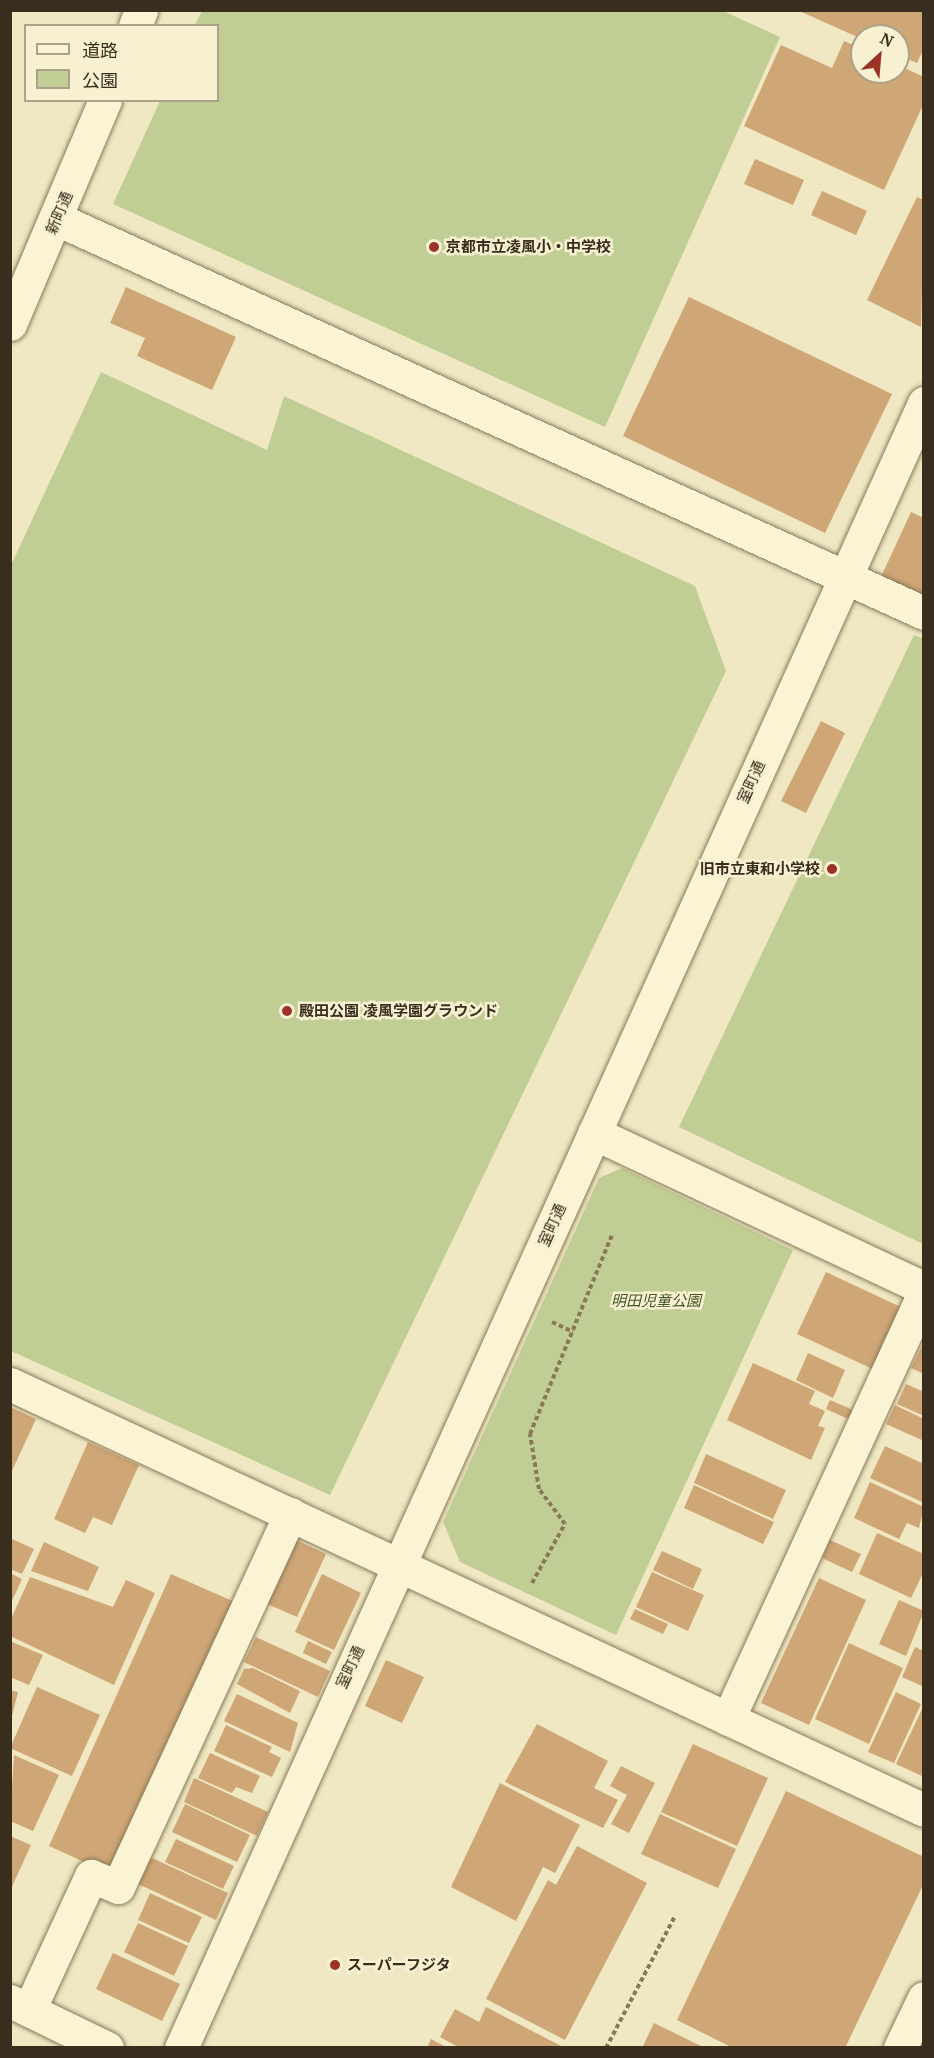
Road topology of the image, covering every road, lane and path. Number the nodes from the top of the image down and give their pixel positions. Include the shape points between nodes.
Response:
1 (104, 102) edge
2 (57, 219) junction
3 (10, 324) edge
4 (924, 403) edge
5 (843, 577) junction
6 (924, 614) edge
7 (594, 1133) junction
8 (612, 1235) dead end
9 (924, 1287) edge
10 (924, 1293) edge
11 (10, 1384) edge
12 (290, 1514) junction
13 (399, 1565) junction
14 (512, 1617) junction
15 (728, 1719) junction
16 (924, 1810) edge
17 (674, 1918) dead end
18 (924, 1998) edge
19 (20, 2005) edge
20 (107, 2048) edge
21 (181, 2048) edge
22 (606, 2048) edge
23 (900, 2048) edge

1 - 2 street, 新町通
2 - 3 street, 新町通
2 - 5 street
4 - 5 street, 室町通
5 - 6 street
5 - 7 street, 室町通
7 - 9 street
7 - 13 street, 室町通
8 - 14 path via 530,1434 539,1489 565,1524
10 - 15 street
11 - 12 street
12 - 13 street
12 - 19 street via 118,1887 90,1876
13 - 14 street
13 - 21 street, 室町通
14 - 15 street
15 - 16 street
17 - 22 path
18 - 23 street
19 - 20 street

